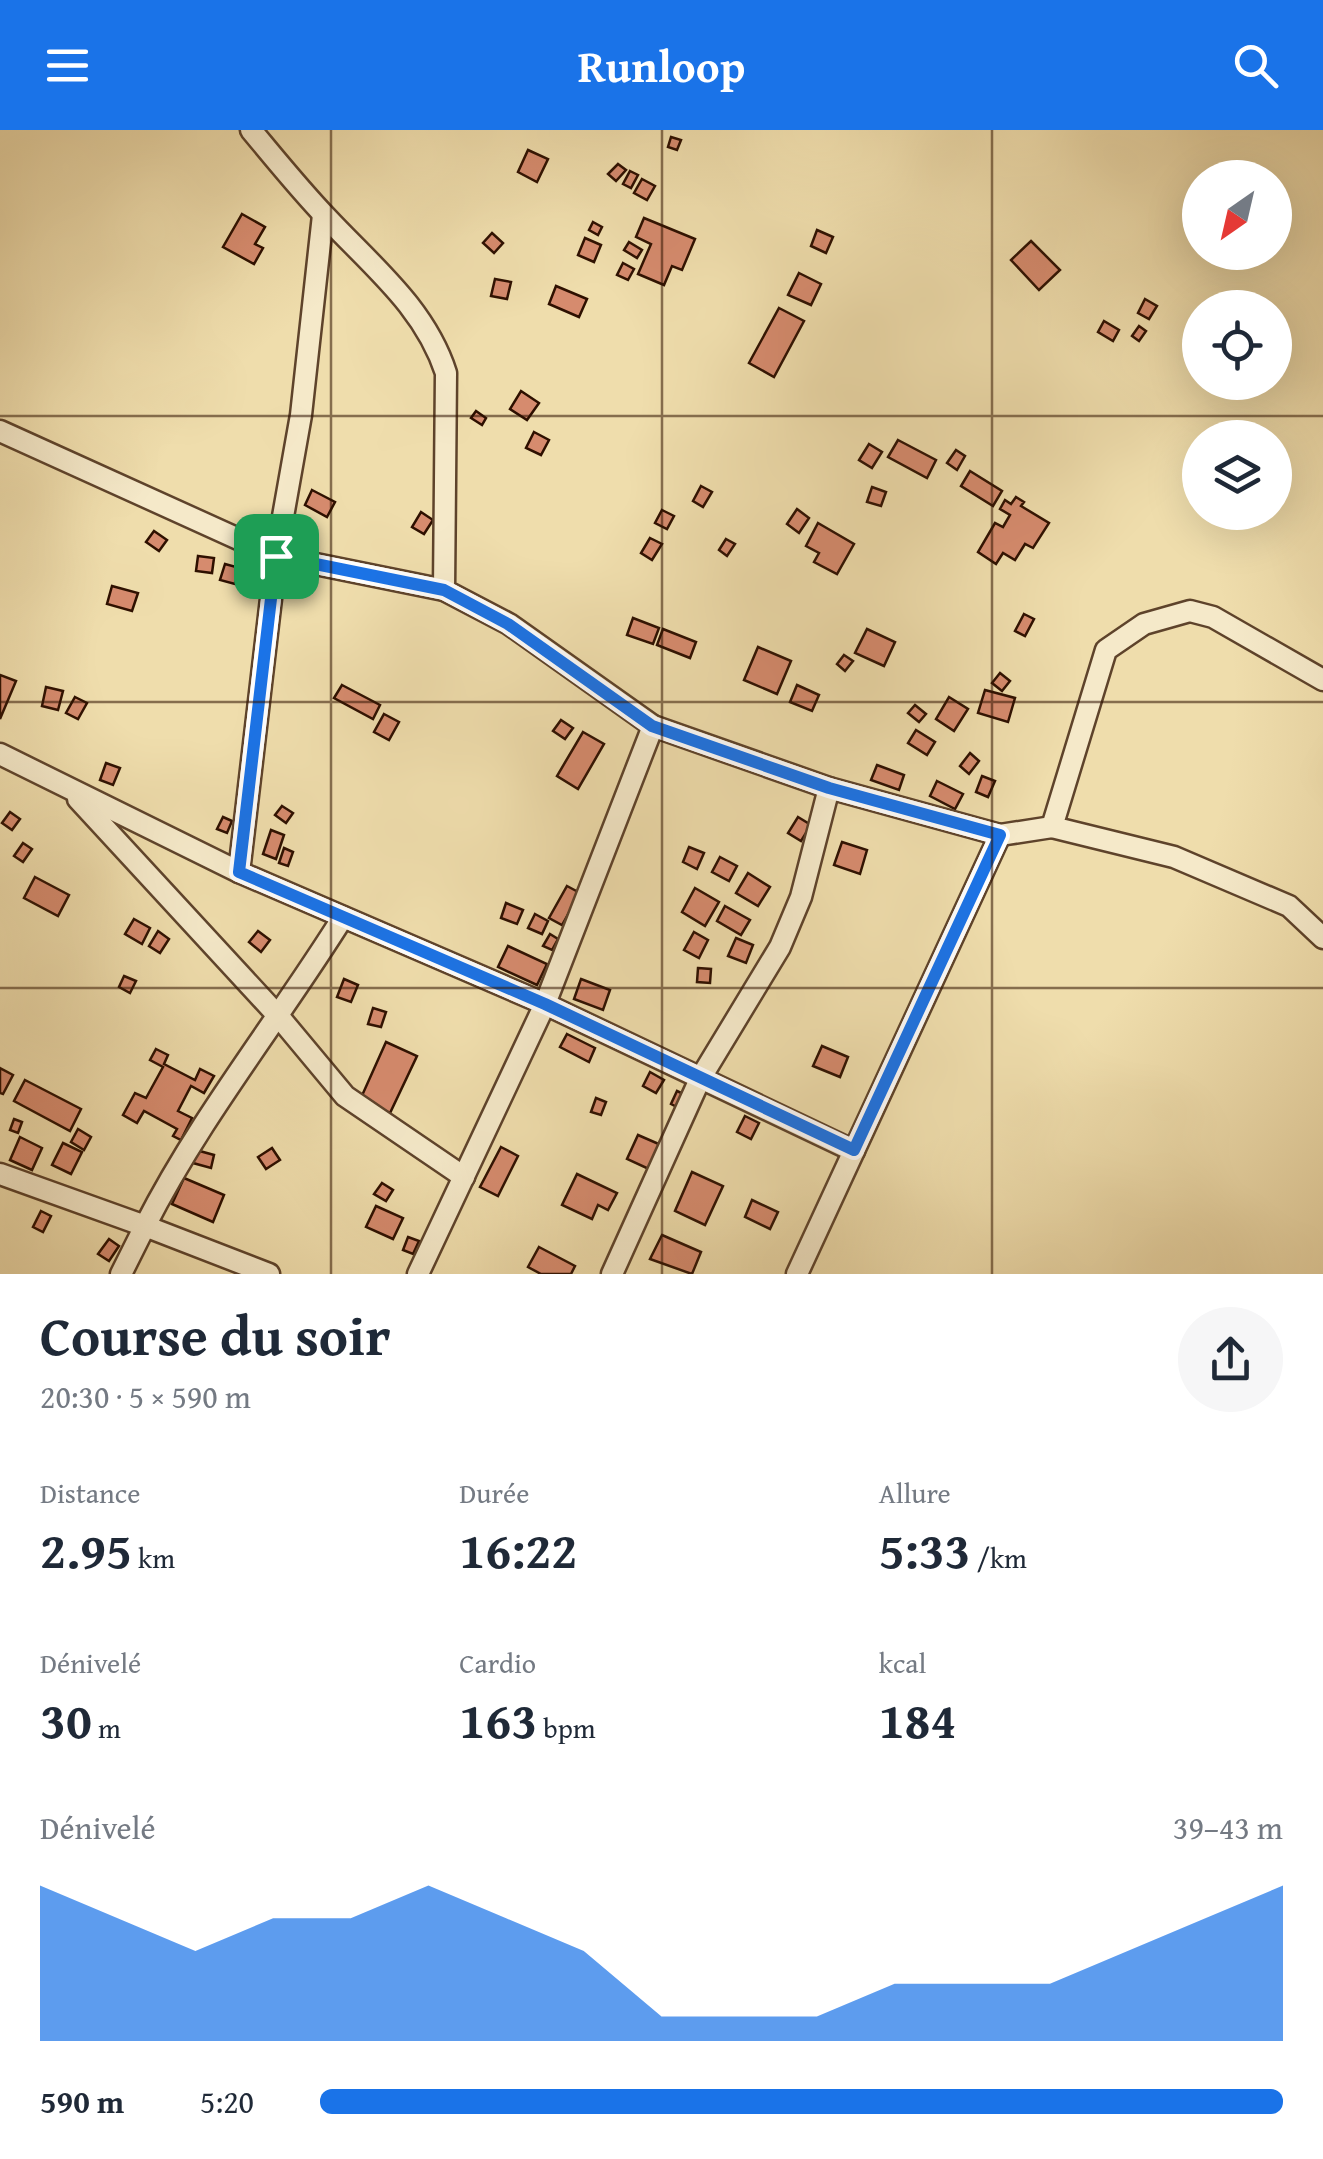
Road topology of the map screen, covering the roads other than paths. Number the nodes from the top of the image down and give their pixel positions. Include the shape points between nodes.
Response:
1 (250, 130) edge
2 (324, 215) junction
3 (0, 431) edge
4 (276, 556) junction
5 (444, 590) junction
6 (1323, 680) edge
7 (652, 726) junction
8 (0, 754) edge
9 (829, 788) junction
10 (70, 791) junction
11 (1052, 828) junction
12 (1000, 835) junction
13 (239, 872) junction
14 (343, 917) junction
15 (1323, 938) edge
16 (545, 1004) junction
17 (280, 1018) junction
18 (700, 1079) junction
19 (854, 1150) junction
20 (0, 1174) edge
21 (464, 1177) junction
22 (145, 1226) junction
23 (121, 1274) edge
24 (269, 1274) edge
25 (418, 1274) edge
26 (612, 1274) edge
27 (798, 1274) edge

1 - 2 street
2 - 4 street via 302,415
2 - 5 street via 422,318 446,372
3 - 4 street
4 - 5 street
4 - 13 street
5 - 7 street via 508,624
6 - 11 street via 1213,617 1190,611 1144,624 1106,650
7 - 9 street
7 - 16 street
8 - 10 street
9 - 12 street
9 - 18 street via 801,897 780,947
10 - 13 street
10 - 17 street
11 - 12 street
11 - 15 street via 1174,857 1290,906
12 - 19 street
13 - 14 street
14 - 16 street
14 - 17 street
16 - 18 street
16 - 21 street
17 - 21 street via 358,1108
17 - 22 street via 178,1162
18 - 19 street
18 - 26 street
19 - 27 street
20 - 22 street
21 - 25 street
22 - 23 street
22 - 24 street

